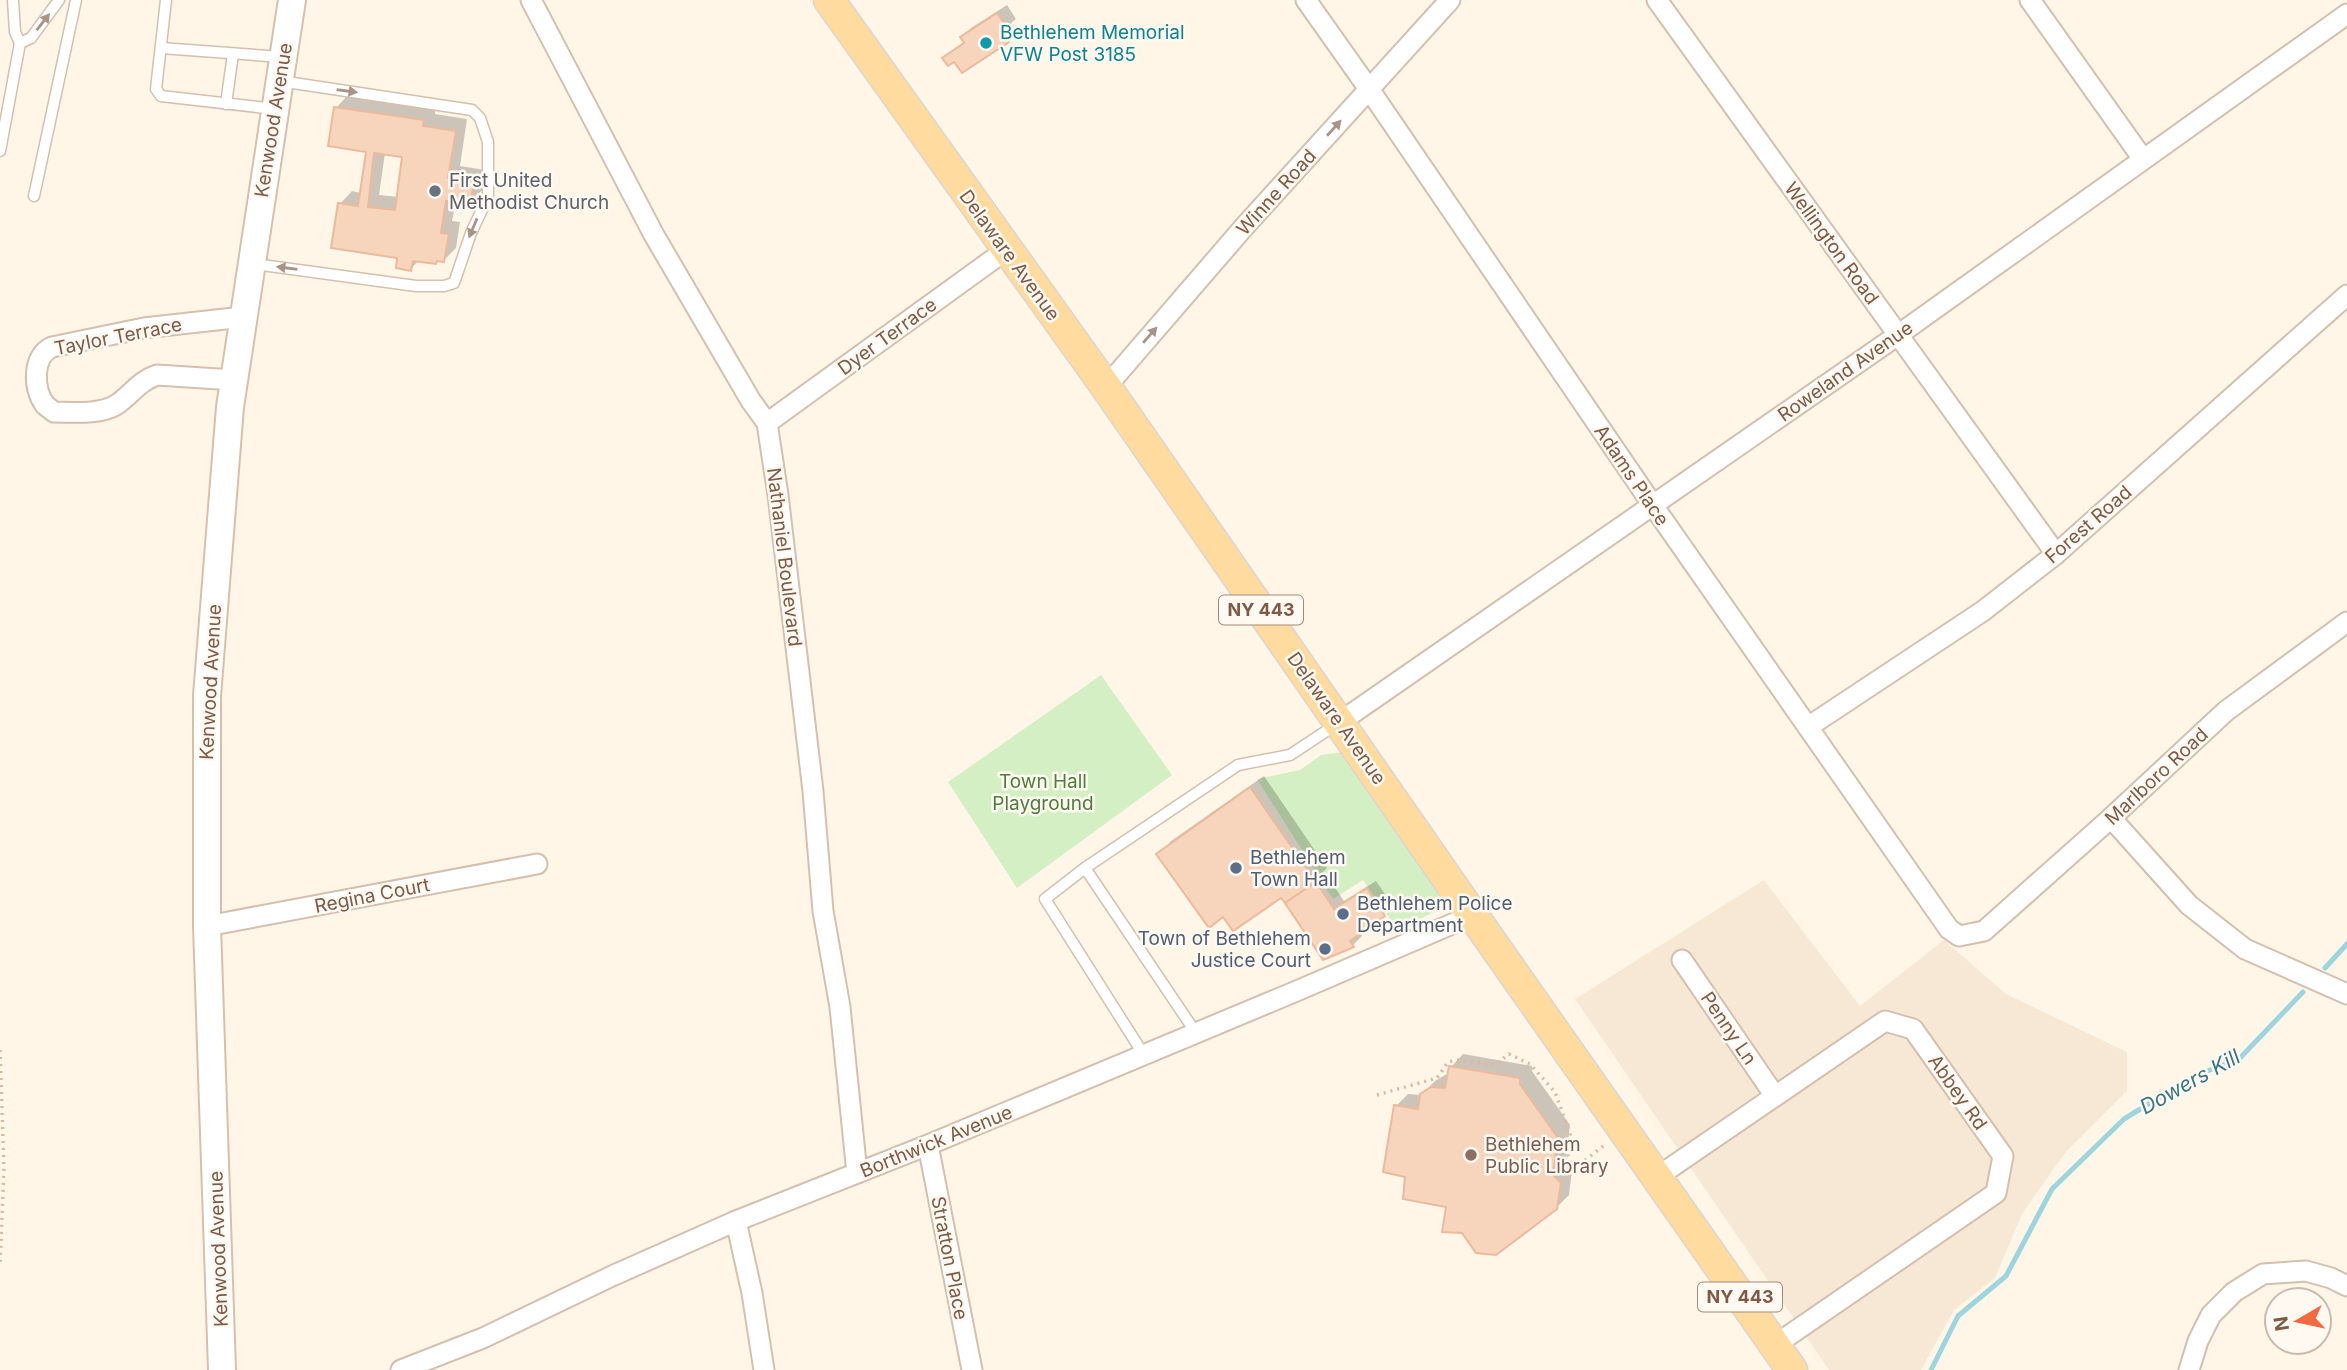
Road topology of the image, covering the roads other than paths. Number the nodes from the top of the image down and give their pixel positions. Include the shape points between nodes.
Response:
1 (13, 0) edge
2 (59, 0) edge
3 (76, 0) edge
4 (166, 0) edge
5 (292, 0) edge
6 (531, 0) edge
7 (829, 0) edge
8 (1306, 0) edge
9 (1450, 0) edge
10 (1657, 0) edge
11 (2030, 0) edge
12 (2347, 14) edge
13 (20, 43) junction
14 (161, 48) junction
15 (233, 54) junction
16 (281, 69) junction
17 (1369, 89) junction
18 (226, 104) junction
19 (275, 109) junction
20 (0, 151) edge
21 (2143, 159) junction
22 (34, 196) dead end
23 (1006, 250) junction
24 (251, 263) junction
25 (2347, 295) edge
26 (243, 317) junction
27 (1898, 335) junction
28 (234, 380) junction
29 (1106, 387) junction
30 (767, 423) junction
31 (1652, 505) junction
32 (2056, 554) junction
33 (2347, 622) edge
34 (1340, 722) junction
35 (1808, 727) junction
36 (2111, 818) junction
37 (537, 864) dead end
38 (1085, 868) junction
39 (1473, 915) junction
40 (207, 926) junction
41 (1970, 935) joint
42 (1682, 960) dead end
43 (2347, 994) edge
44 (1196, 1033) junction
45 (1144, 1055) junction
46 (1775, 1097) junction
47 (928, 1145) junction
48 (857, 1173) junction
49 (1657, 1177) junction
50 (736, 1221) junction
51 (2347, 1286) edge
52 (1782, 1359) edge
53 (222, 1370) edge
54 (401, 1370) edge
55 (764, 1370) edge
56 (972, 1370) edge
57 (2189, 1370) edge

1 - 13 lane
13 -> 2 lane via 31,38
3 - 22 lane
4 - 14 lane
5 - 16 main road, Kenwood Avenue
6 - 30 street, Nathaniel Boulevard via 654,235
7 - 23 main road, Delaware Avenue / NY 443
8 - 17 street, Adams Place
9 - 17 street, Winne Road
10 - 27 street, Wellington Road
11 - 21 street
12 - 21 street, Roweland Avenue
13 - 20 lane
14 - 15 lane
14 - 18 lane via 156,89 161,96
15 - 16 lane
15 - 18 lane
16 - 19 main road, Kenwood Avenue
16 -> 24 lane via 472,110 481,118 488,142 488,197 454,283 444,286
29 -> 17 street, Winne Road
17 - 31 street, Adams Place
18 - 19 lane
19 - 24 main road, Kenwood Avenue
21 - 27 street, Roweland Avenue
23 - 29 main road, Delaware Avenue / NY 443
23 - 30 street, Dyer Terrace
24 - 26 main road, Kenwood Avenue
25 - 32 street, Forest Road
26 - 28 main road, Kenwood Avenue
26 - 28 street, Taylor Terrace via 144,328 52,347 37,362 38,388 45,405 54,412 102,410 157,375
27 - 31 street, Roweland Avenue
27 - 32 street, Wellington Road
28 - 40 main road, Kenwood Avenue via 206,696
29 - 34 main road, Delaware Avenue / NY 443
30 - 48 street, Nathaniel Boulevard
31 - 34 street, Roweland Avenue
31 - 35 street, Adams Place
32 - 35 street, Forest Road via 1983,611
33 - 36 street, Marlboro Road via 2226,711
34 - 38 lane via 1290,755 1238,765
34 - 39 main road, Delaware Avenue / NY 443
35 - 41 street, Adams Place via 1949,929 1959,936
36 - 41 street, Marlboro Road via 1984,930
36 - 43 street via 2189,905 2245,949
37 - 40 street, Regina Court
38 - 44 lane
38 - 45 lane via 1045,899
39 - 44 street, Borthwick Avenue
39 - 49 main road, Delaware Avenue / NY 443
40 - 53 main road, Kenwood Avenue
42 - 46 street, Penny Ln
44 - 45 street, Borthwick Avenue
45 - 47 street, Borthwick Avenue
46 - 49 street, Abbey Rd
46 - 52 street, Abbey Rd via 1885,1021 1913,1029 2003,1156 1996,1193
47 - 48 street, Borthwick Avenue
47 - 56 street, Stratton Place
48 - 50 street, Borthwick Avenue
49 - 52 main road, Delaware Avenue / NY 443
50 - 54 street, Borthwick Avenue via 483,1338
50 - 55 street
51 - 57 street via 2306,1271 2263,1274 2234,1292 2211,1315

